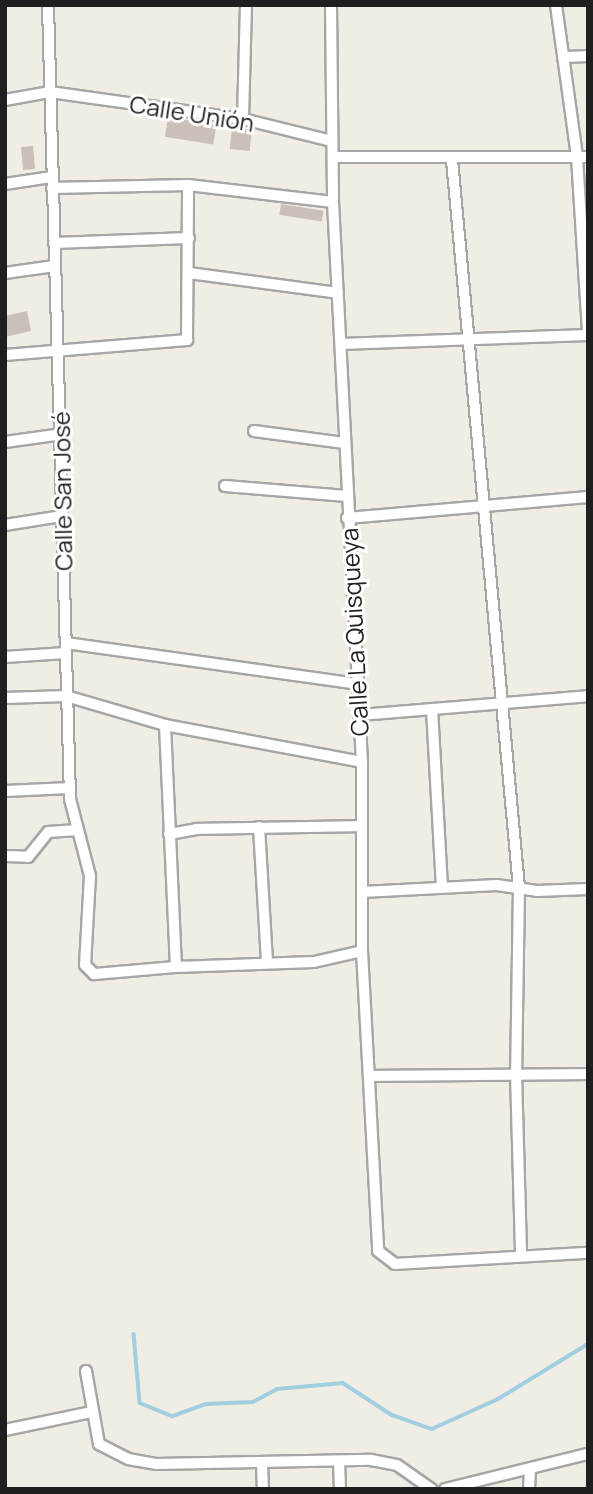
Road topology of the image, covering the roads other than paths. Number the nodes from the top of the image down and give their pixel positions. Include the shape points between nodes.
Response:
1 (48, 5) edge
2 (246, 5) edge
3 (331, 5) edge
4 (556, 5) edge
5 (588, 56) edge
6 (563, 57) junction
7 (50, 92) junction
8 (5, 100) edge
9 (243, 118) junction
10 (332, 141) junction
11 (333, 157) junction
12 (582, 157) edge
13 (452, 160) junction
14 (52, 183) junction
15 (5, 184) edge
16 (188, 185) junction
17 (333, 202) junction
18 (189, 238) junction
19 (54, 243) junction
20 (55, 266) junction
21 (5, 273) edge
22 (189, 273) junction
23 (338, 293) junction
24 (588, 333) edge
25 (471, 341) junction
26 (341, 344) junction
27 (58, 348) junction
28 (5, 355) edge
29 (254, 431) dead end
30 (62, 434) junction
31 (5, 442) edge
32 (344, 443) junction
33 (225, 486) dead end
34 (346, 496) junction
35 (588, 497) edge
36 (488, 507) junction
37 (62, 516) junction
38 (347, 518) junction
39 (5, 525) edge
40 (66, 648) junction
41 (5, 657) edge
42 (357, 684) junction
43 (66, 696) junction
44 (588, 696) edge
45 (5, 698) edge
46 (505, 702) junction
47 (432, 709) junction
48 (359, 715) junction
49 (165, 725) junction
50 (362, 762) junction
51 (70, 788) junction
52 (5, 791) edge
53 (259, 827) junction
54 (362, 827) junction
55 (78, 830) junction
56 (169, 834) junction
57 (5, 856) edge
58 (442, 887) junction
59 (519, 888) junction
60 (588, 889) edge
61 (362, 892) junction
62 (362, 951) junction
63 (267, 963) junction
64 (176, 967) junction
65 (516, 1073) junction
66 (588, 1074) edge
67 (369, 1076) junction
68 (521, 1253) junction
69 (588, 1253) edge
70 (86, 1371) dead end
71 (92, 1412) junction
72 (5, 1430) edge
73 (588, 1454) edge
74 (339, 1461) junction
75 (262, 1463) junction
76 (530, 1470) junction
77 (263, 1489) edge
78 (341, 1489) edge
79 (431, 1489) edge
80 (445, 1489) edge
81 (530, 1489) edge

1 - 7 street, Calle San José
2 - 9 street
3 - 10 street, Calle La Quisqueya
4 - 6 street
5 - 6 street
6 - 12 street
7 - 8 street, Calle Unión
7 - 9 street, Calle Unión
7 - 14 street, Calle San José
9 - 10 street, Calle Unión
10 - 11 street, Calle La Quisqueya
11 - 13 street
11 - 17 street, Calle La Quisqueya
12 - 13 street
12 - 24 street
13 - 25 street
14 - 15 street
14 - 16 street
14 - 19 street, Calle San José
16 - 17 street
16 - 18 street
17 - 23 street, Calle La Quisqueya
18 - 19 street
18 - 22 street
19 - 20 street, Calle San José
20 - 21 street
20 - 27 street, Calle San José
22 - 23 street
22 - 27 street via 190,332 181,344
23 - 26 street, Calle La Quisqueya
24 - 25 street
25 - 26 street
25 - 36 street
26 - 32 street, Calle La Quisqueya
27 - 28 street
27 - 30 street, Calle San José
29 - 32 street
30 - 31 street
30 - 37 street, Calle San José
32 - 34 street, Calle La Quisqueya
33 - 34 street
34 - 38 street, Calle La Quisqueya
35 - 36 street
36 - 38 street
36 - 46 street
37 - 39 street
37 - 40 street, Calle San José
38 - 42 street, Calle La Quisqueya
40 - 41 street
40 - 42 street
40 - 43 street, Calle San José
42 - 48 street, Calle La Quisqueya
43 - 45 street
43 - 49 street
43 - 51 street, Calle San José
44 - 46 street
46 - 47 street
46 - 59 street
47 - 48 street
47 - 58 street
48 - 50 street, Calle La Quisqueya
49 - 50 street
49 - 56 street
50 - 54 street, Calle La Quisqueya
51 - 52 street
51 - 55 street, Calle San José
53 - 54 street
53 - 56 street
53 - 63 street
54 - 61 street, Calle La Quisqueya
55 - 57 street via 48,832 28,857
55 - 64 street, Calle San José via 90,876 89,972
56 - 64 street
58 - 59 street
58 - 61 street
59 - 60 street
59 - 65 street
61 - 62 street, Calle La Quisqueya
62 - 63 street via 334,959
62 - 67 street, Calle La Quisqueya
63 - 64 street
65 - 66 street
65 - 67 street
65 - 68 street
67 - 68 street, Calle La Quisqueya via 382,1258 395,1264
68 - 69 street
70 - 71 street
71 - 72 street
71 - 75 street via 99,1444 128,1459 156,1464
73 - 76 street
74 - 75 street
74 - 78 street
74 - 79 street via 397,1465
75 - 77 street
76 - 80 street
76 - 81 street

